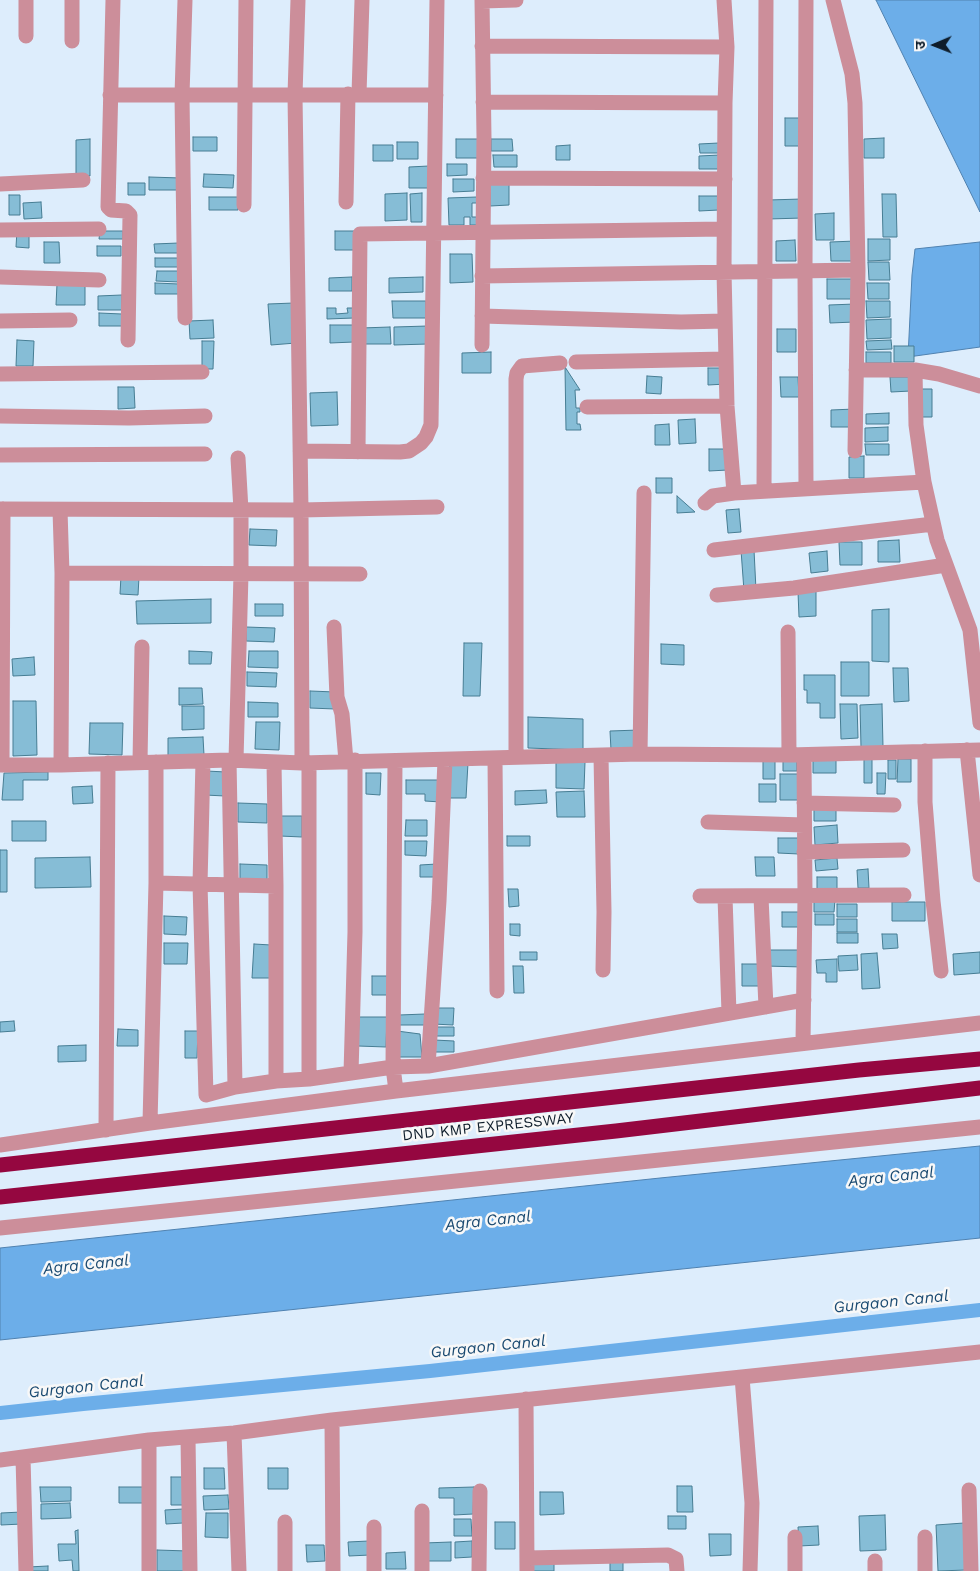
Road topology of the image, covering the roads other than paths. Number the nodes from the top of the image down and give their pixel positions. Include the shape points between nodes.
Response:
1 (26, 0) edge
2 (72, 0) edge
3 (112, 0) edge
4 (185, 0) edge
5 (246, 0) edge
6 (298, 0) edge
7 (362, 0) edge
8 (437, 0) edge
9 (482, 0) edge
10 (516, 0) edge
11 (724, 0) edge
12 (766, 0) edge
13 (806, 0) edge
14 (833, 0) edge
15 (26, 36) dead end
16 (72, 41) dead end
17 (482, 46) junction
18 (727, 47) junction
19 (244, 94) junction
20 (353, 94) junction
21 (436, 94) junction
22 (110, 95) junction
23 (182, 95) junction
24 (295, 95) junction
25 (483, 102) junction
26 (725, 104) junction
27 (483, 178) junction
28 (724, 179) junction
29 (84, 180) dead end
30 (0, 184) edge
31 (346, 202) dead end
32 (244, 205) dead end
33 (724, 229) junction
34 (0, 230) edge
35 (99, 230) dead end
36 (482, 232) junction
37 (434, 234) junction
38 (764, 270) junction
39 (805, 270) junction
40 (858, 270) junction
41 (724, 272) junction
42 (482, 276) junction
43 (0, 277) edge
44 (99, 280) dead end
45 (482, 316) junction
46 (185, 318) dead end
47 (70, 320) dead end
48 (725, 320) junction
49 (0, 321) edge
50 (128, 340) dead end
51 (482, 345) dead end
52 (726, 359) junction
53 (576, 362) dead end
54 (560, 363) dead end
55 (856, 370) junction
56 (914, 370) junction
57 (202, 372) dead end
58 (0, 374) edge
59 (980, 386) edge
60 (587, 406) dead end
61 (727, 406) junction
62 (0, 416) edge
63 (205, 416) dead end
64 (300, 451) junction
65 (855, 451) dead end
66 (358, 452) junction
67 (205, 454) dead end
68 (0, 455) edge
69 (238, 458) dead end
70 (924, 482) junction
71 (806, 490) junction
72 (764, 491) junction
73 (644, 493) dead end
74 (734, 493) junction
75 (704, 503) dead end
76 (437, 507) dead end
77 (2, 509) edge
78 (60, 510) junction
79 (241, 510) junction
80 (301, 510) junction
81 (933, 524) junction
82 (714, 550) dead end
83 (946, 565) junction
84 (62, 573) junction
85 (301, 573) junction
86 (240, 574) junction
87 (360, 574) dead end
88 (717, 596) dead end
89 (334, 627) dead end
90 (788, 632) dead end
91 (142, 647) dead end
92 (980, 723) edge
93 (974, 750) edge
94 (925, 751) junction
95 (640, 754) junction
96 (797, 755) junction
97 (600, 756) junction
98 (495, 758) junction
99 (516, 758) junction
100 (203, 760) junction
101 (232, 760) junction
102 (445, 760) junction
103 (351, 761) junction
104 (395, 761) junction
105 (140, 762) junction
106 (156, 762) junction
107 (274, 762) junction
108 (108, 763) junction
109 (306, 763) junction
110 (1, 765) edge
111 (61, 765) junction
112 (804, 803) junction
113 (894, 805) dead end
114 (708, 822) dead end
115 (804, 825) junction
116 (902, 850) dead end
117 (804, 852) junction
118 (980, 875) edge
119 (156, 883) junction
120 (200, 884) junction
121 (230, 886) junction
122 (276, 886) junction
123 (904, 895) dead end
124 (700, 896) dead end
125 (805, 896) junction
126 (725, 897) junction
127 (761, 897) junction
128 (603, 970) dead end
129 (941, 971) dead end
130 (497, 991) dead end
131 (804, 1000) junction
132 (766, 1007) junction
133 (729, 1013) junction
134 (980, 1024) edge
135 (803, 1044) junction
136 (980, 1059) edge
137 (428, 1066) junction
138 (393, 1067) junction
139 (351, 1073) junction
140 (309, 1078) junction
141 (276, 1081) junction
142 (230, 1088) junction
143 (980, 1088) edge
144 (396, 1091) junction
145 (224, 1113) junction
146 (150, 1123) junction
147 (980, 1127) edge
148 (106, 1130) junction
149 (0, 1145) edge
150 (0, 1165) edge
151 (0, 1196) edge
152 (0, 1228) edge
153 (980, 1352) edge
154 (742, 1377) junction
155 (526, 1399) junction
156 (332, 1420) junction
157 (234, 1433) junction
158 (188, 1438) junction
159 (149, 1440) junction
160 (23, 1457) junction
161 (0, 1460) edge
162 (970, 1490) dead end
163 (480, 1491) dead end
164 (422, 1511) dead end
165 (285, 1522) dead end
166 (374, 1526) dead end
167 (795, 1537) dead end
168 (925, 1537) dead end
169 (527, 1564) edge
170 (556, 1564) edge
171 (26, 1571) edge
172 (150, 1571) edge
173 (190, 1571) edge
174 (239, 1571) edge
175 (285, 1571) edge
176 (333, 1571) edge
177 (374, 1571) edge
178 (422, 1571) edge
179 (479, 1571) edge
180 (677, 1571) edge
181 (750, 1571) edge
182 (795, 1571) edge
183 (925, 1571) edge
184 (971, 1571) edge

1 - 15 street
2 - 16 street
3 - 22 street
4 - 23 street
5 - 19 street
6 - 24 street
7 - 20 street
8 - 21 street
9 - 10 street
9 - 17 street
11 - 18 street
12 - 38 street
13 - 39 street
14 - 40 street via 853,84
17 - 18 street
17 - 25 street
18 - 26 street
19 - 23 street
19 - 24 street
19 - 32 street
20 - 21 street
20 - 24 street
20 - 31 street
21 - 37 street
22 - 23 street
22 - 50 street via 108,208 126,211 130,215
23 - 46 street
24 - 64 street
25 - 26 street
25 - 27 street
26 - 28 street
27 - 28 street
27 - 36 street
28 - 33 street
29 - 30 street
33 - 36 street
33 - 41 street
34 - 35 street
36 - 37 street
36 - 42 street
37 - 66 street via 431,425 421,444 409,451
37 - 66 street via 360,234
38 - 39 street
38 - 41 street
38 - 72 street
39 - 40 street
39 - 71 street
40 - 55 street
41 - 42 street
41 - 48 street
42 - 45 street
43 - 44 street
45 - 48 street via 681,322
45 - 51 street
47 - 49 street
48 - 52 street
52 - 53 street
52 - 61 street
54 - 99 street via 522,366 516,378
55 - 56 street
55 - 65 street
56 - 59 street
56 - 70 street via 916,425
57 - 58 street
60 - 61 street
61 - 74 street
62 - 63 street
64 - 66 street
64 - 80 street
67 - 68 street
69 - 79 street
70 - 71 street
70 - 81 street
71 - 72 street
72 - 74 street
73 - 95 street
74 - 75 street via 713,496
76 - 80 street
77 - 78 street
77 - 110 street
78 - 79 street
78 - 84 street
79 - 80 street
79 - 86 street
80 - 85 street
81 - 82 street
81 - 83 street
83 - 88 street
83 - 92 street via 970,630
84 - 86 street
84 - 111 street
85 - 86 street
85 - 87 street
85 - 109 street
86 - 101 street
89 - 103 street via 337,697
90 - 96 street
91 - 105 street
93 - 94 street
93 - 118 street
94 - 96 street
94 - 129 street via 925,802
95 - 96 street
95 - 97 street
96 - 112 street
97 - 99 street
97 - 128 street
98 - 99 street
98 - 102 street
98 - 130 street
100 - 101 street
100 - 106 street
100 - 120 street
101 - 107 street
101 - 121 street
102 - 104 street
102 - 137 street
103 - 104 street
103 - 109 street
103 - 139 street via 354,932
104 - 138 street
105 - 106 street
105 - 108 street
106 - 119 street
107 - 109 street
107 - 122 street
108 - 111 street
108 - 148 street
109 - 140 street
110 - 111 street
112 - 113 street
112 - 115 street
114 - 115 street
115 - 117 street
116 - 117 street
117 - 125 street
119 - 120 street
119 - 146 street
120 - 121 street
120 - 142 street via 206,1095
121 - 122 street
121 - 142 street
122 - 141 street
123 - 125 street
124 - 126 street
125 - 127 street
125 - 131 street
126 - 127 street
126 - 133 street
127 - 132 street
131 - 132 street
131 - 135 street
132 - 133 street
133 - 137 street
134 - 135 street
135 - 144 street
136 - 150 highway, DND KMP EXPRESSWAY
137 - 138 street
138 - 139 street
138 - 144 street
139 - 140 street
140 - 141 street
141 - 142 street
142 - 145 street
143 - 151 highway, DND KMP EXPRESSWAY via 616,1131
144 - 145 street
145 - 146 street
146 - 148 street
147 - 152 street
148 - 149 street
153 - 154 street
154 - 155 street
154 - 181 street via 752,1509
155 - 156 street
155 - 169 street
156 - 157 street
156 - 176 street
157 - 158 street
157 - 174 street
158 - 159 street
158 - 173 street
159 - 160 street
159 - 172 street
160 - 161 street
160 - 171 street
162 - 184 street
163 - 179 street
164 - 178 street
165 - 175 street
166 - 177 street
167 - 182 street
168 - 183 street
169 - 170 street
170 - 180 street via 668,1556 676,1559

